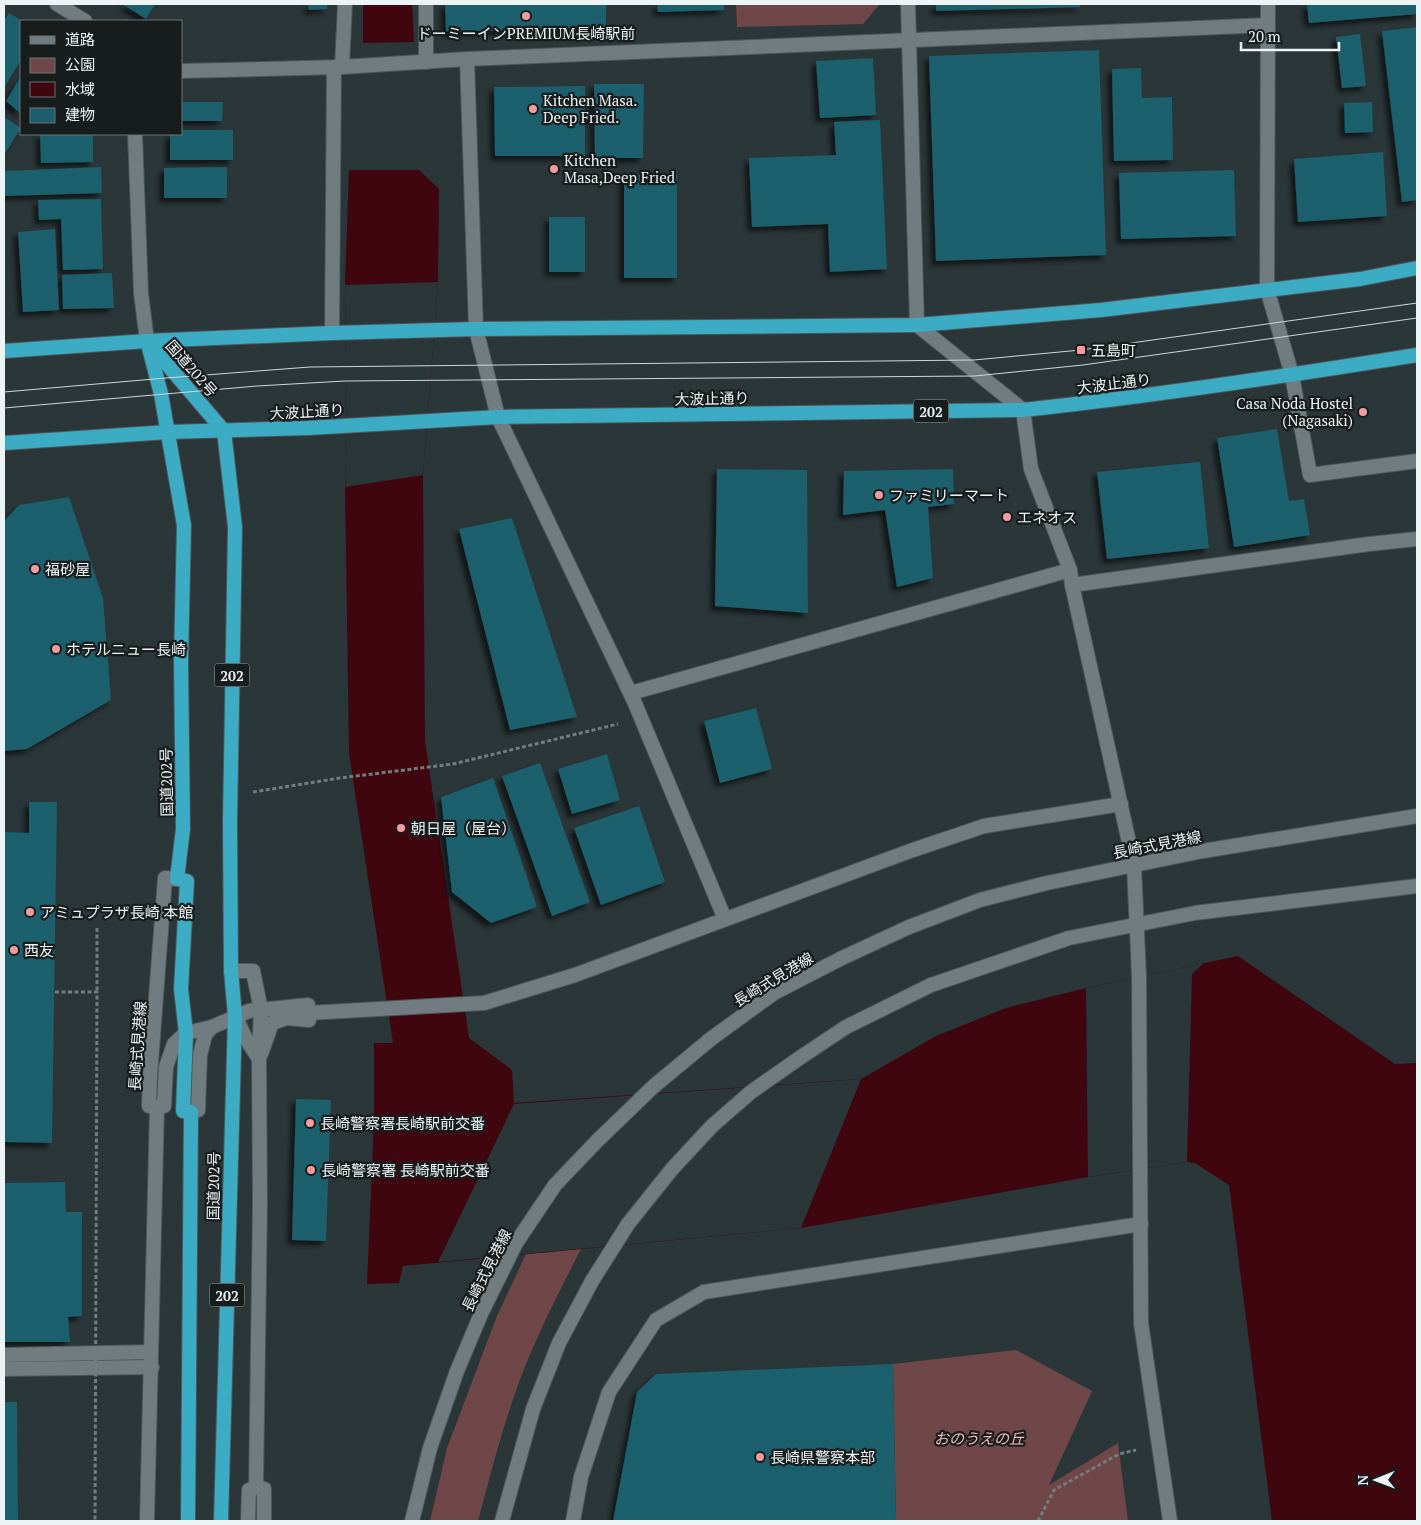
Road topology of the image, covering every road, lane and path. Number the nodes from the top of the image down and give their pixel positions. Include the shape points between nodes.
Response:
1 (57, 4) edge
2 (345, 4) edge
3 (426, 4) edge
4 (908, 4) edge
5 (1268, 4) edge
6 (83, 20) edge
7 (1268, 25) junction
8 (909, 41) junction
9 (467, 59) junction
10 (426, 62) junction
11 (338, 67) junction
12 (182, 71) edge
13 (135, 135) edge
14 (1417, 268) edge
15 (1267, 289) junction
16 (917, 325) junction
17 (476, 329) junction
18 (336, 333) junction
19 (147, 341) junction
20 (4, 351) edge
21 (1417, 355) edge
22 (1292, 375) junction
23 (1023, 410) junction
24 (498, 417) junction
25 (224, 431) junction
26 (168, 432) junction
27 (4, 444) edge
28 (1417, 461) edge
29 (1417, 539) edge
30 (1070, 570) junction
31 (1072, 585) junction
32 (630, 693) junction
33 (641, 718) junction
34 (230, 796) junction
35 (1120, 804) junction
36 (1417, 816) edge
37 (1134, 865) junction
38 (177, 879) junction
39 (1417, 886) edge
40 (725, 919) junction
41 (1138, 925) junction
42 (97, 928) dead end
43 (231, 971) junction
44 (55, 992) dead end
45 (97, 992) junction
46 (261, 1010) junction
47 (308, 1012) junction
48 (235, 1016) junction
49 (212, 1027) junction
50 (186, 1033) junction
51 (259, 1059) junction
52 (157, 1107) junction
53 (191, 1112) junction
54 (1141, 1224) junction
55 (151, 1352) junction
56 (4, 1355) edge
57 (152, 1367) junction
58 (4, 1369) edge
59 (1159, 1445) junction
60 (256, 1487) junction
61 (95, 1521) edge
62 (147, 1521) edge
63 (188, 1521) edge
64 (221, 1521) edge
65 (248, 1521) edge
66 (264, 1521) edge
67 (412, 1521) edge
68 (502, 1521) edge
69 (573, 1521) edge
70 (1038, 1521) edge
71 (1170, 1521) edge

1 - 6 street
2 - 11 street
3 - 10 street
4 - 8 street
5 - 7 street
7 - 8 street
7 - 15 street
8 - 9 street
8 - 16 street
9 - 10 street
9 - 17 street
10 - 11 street
11 - 12 street
11 - 18 street
13 - 19 street via 141,292
14 - 15 highway via 1360,279
15 - 16 highway via 1101,310
15 - 22 street
16 - 17 highway
16 - 23 street
17 - 18 highway
17 - 24 street
18 - 19 highway
19 - 20 highway
19 - 25 highway, 国道202号
19 - 26 highway, 国道202号
21 - 22 highway, 大波止通り / 202
22 - 23 highway, 大波止通り / 202 via 1104,402
22 - 28 street via 1310,475
23 - 24 highway, 大波止通り / 202
23 - 30 street via 1031,469
24 - 25 highway, 大波止通り / 202
24 - 32 street
25 - 26 highway, 大波止通り / 202
25 - 34 highway, 国道202号 / 202 via 235,527
26 - 27 highway, 大波止通り / 202
26 - 38 highway, 国道202号 via 184,525 181,661 183,829
29 - 31 street
30 - 31 street
30 - 32 street
31 - 35 street
32 - 33 street
33 - 34 path via 453,764
33 - 40 street
34 - 43 highway, 国道202号 / 202
35 - 37 street
35 - 40 street via 984,826
36 - 37 street, 長崎式見港線
37 - 41 street
37 - 67 street, 長崎式見港線 via 980,900 842,958 762,1001 654,1086 555,1185 516,1244 457,1371 430,1448
38 - 50 highway, 国道202号 / 202 via 187,881 181,989
38 - 52 street, 長崎式見港線 via 165,878 149,1106
39 - 41 street via 1195,913
40 - 47 street via 575,974 484,1003
41 - 54 street
41 - 68 street via 1069,938 931,985 846,1027 751,1092 712,1126 672,1168 628,1224 592,1281 559,1343 533,1409
42 - 45 path
43 - 46 street via 253,970
43 - 48 highway, 国道202号 / 202
44 - 45 path, bridge
45 - 61 path, bridge
46 - 47 street via 308,1005
46 - 48 street
46 - 51 street
47 - 51 street via 309,1020 287,1018 272,1023
48 - 49 street
48 - 51 street
48 - 64 highway, 国道202号 / 202
49 - 50 street
49 - 53 street via 205,1035 200,1055 198,1110
50 - 52 street via 174,1044 166,1067 164,1106
50 - 53 highway, 国道202号 / 202 via 183,1111
51 - 60 street
52 - 55 street, 長崎式見港線
53 - 63 highway, 国道202号 / 202
54 - 59 street via 1141,1323
54 - 69 street via 704,1292 656,1320 609,1392 582,1477
55 - 56 street
55 - 57 street, 長崎式見港線
57 - 58 street
57 - 62 street, 長崎式見港線
59 - 70 path via 1119,1454 1054,1490
59 - 71 street
60 - 65 street via 249,1490
60 - 66 street via 264,1489

